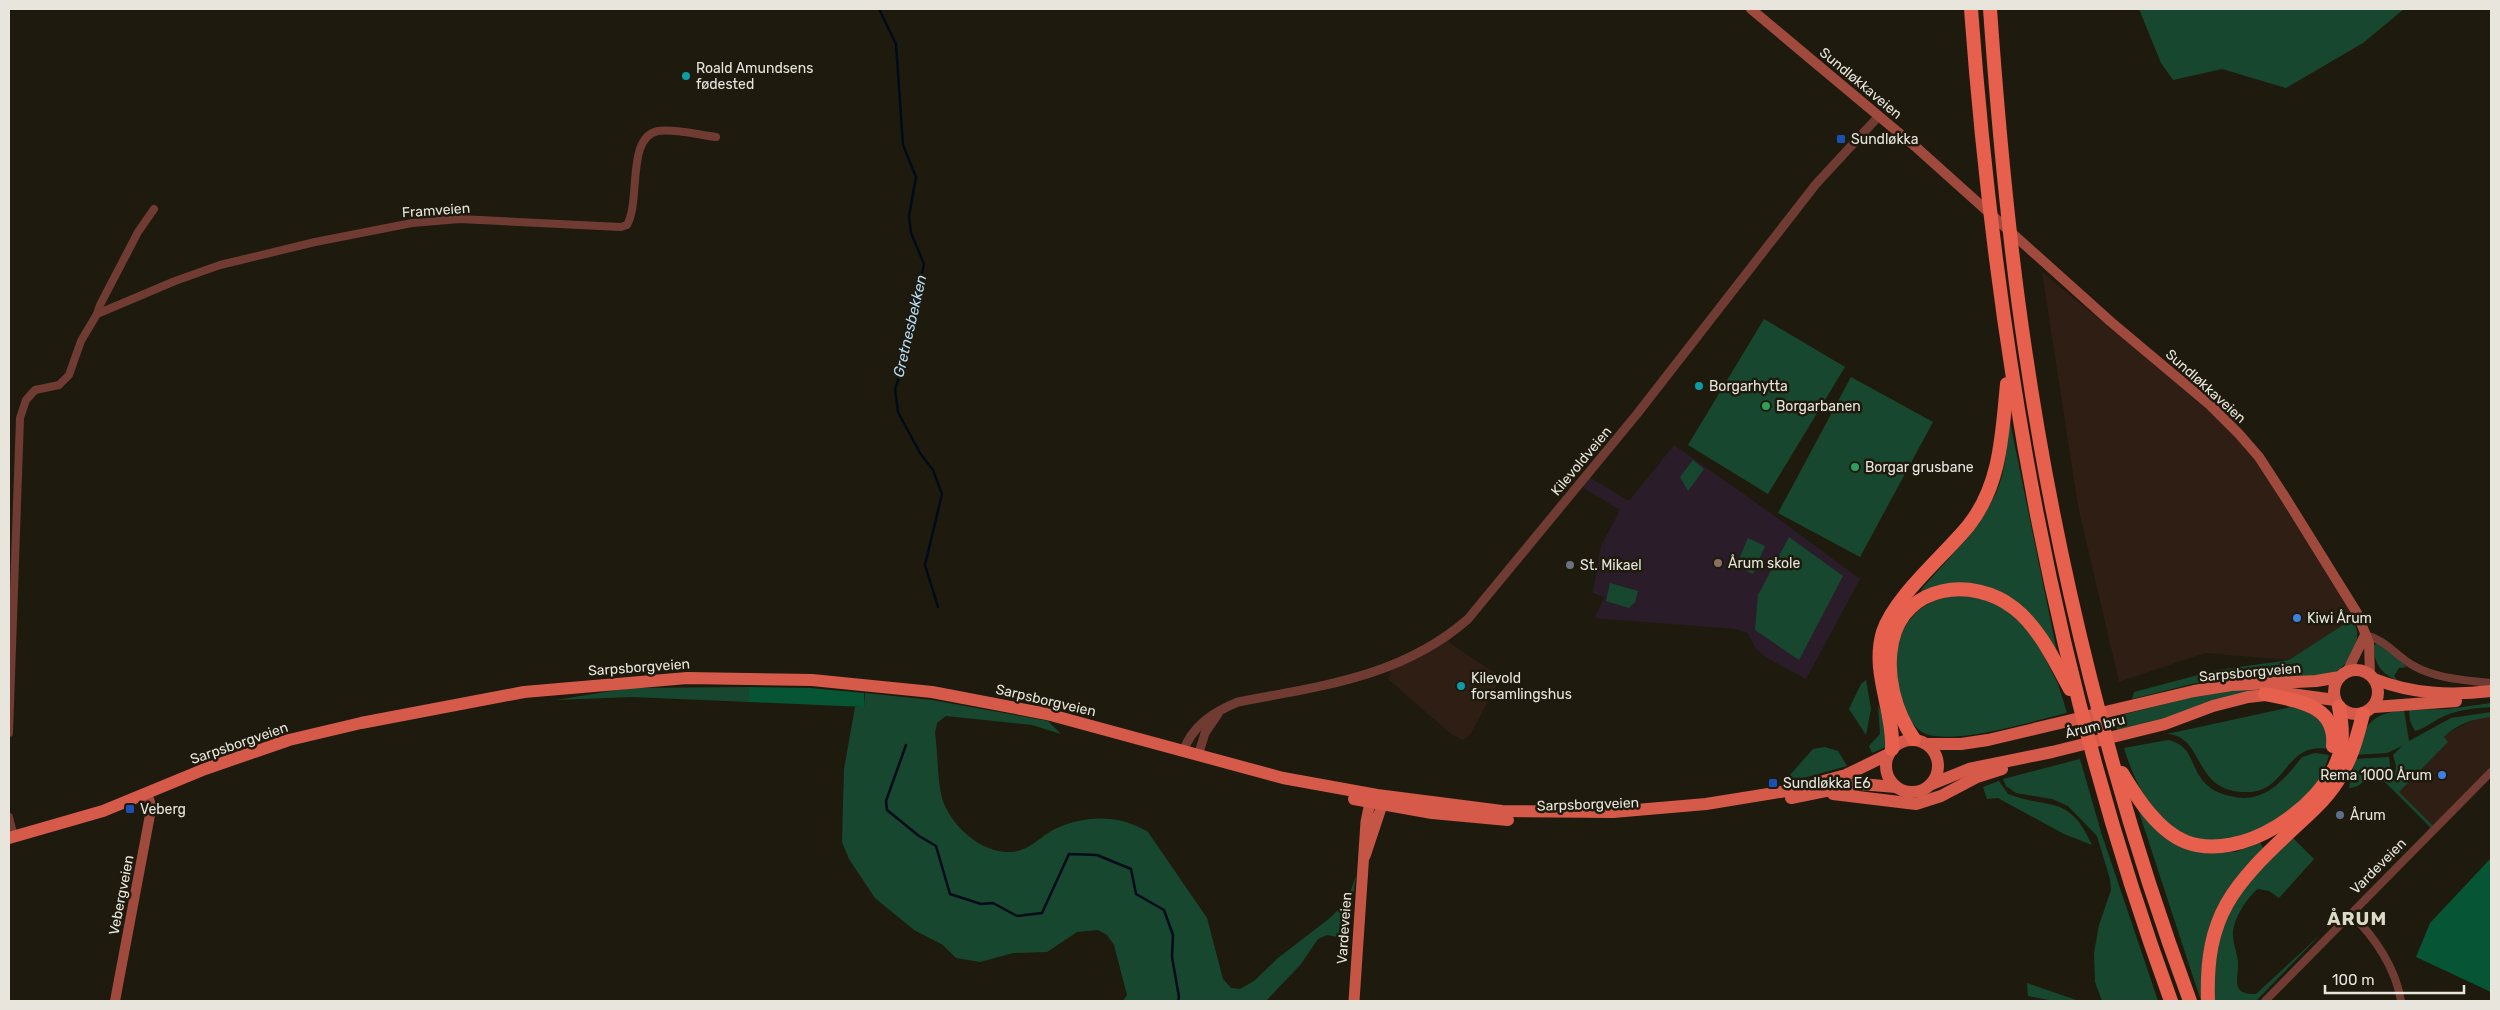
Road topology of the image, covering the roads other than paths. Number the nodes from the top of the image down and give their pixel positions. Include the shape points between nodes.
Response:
1 (1751, 9) edge
2 (1971, 13) edge
3 (1990, 13) edge
4 (1878, 117) junction
5 (716, 137) dead end
6 (154, 209) dead end
7 (97, 314) junction
8 (2009, 363) junction
9 (2365, 635) junction
10 (2343, 675) junction
11 (2372, 677) junction
12 (2491, 683) edge
13 (2491, 691) edge
14 (2265, 694) junction
15 (2491, 696) edge
16 (2337, 703) junction
17 (2079, 705) junction
18 (2133, 706) joint
19 (1225, 707) junction
20 (2368, 710) junction
21 (2145, 729) joint
22 (9, 734) edge
23 (1921, 742) junction
24 (1890, 751) junction
25 (1183, 752) junction
26 (2052, 752) junction
27 (1198, 756) junction
28 (2113, 758) junction
29 (2491, 772) edge
30 (2328, 776) junction
31 (1932, 784) junction
32 (1896, 788) junction
33 (147, 794) junction
34 (1792, 797) junction
35 (1376, 800) junction
36 (9, 817) edge
37 (11, 837) edge
38 (2351, 914) junction
39 (116, 1001) edge
40 (1354, 1001) edge
41 (2171, 1001) edge
42 (2190, 1001) edge
43 (2208, 1001) edge
44 (2265, 1001) edge
45 (2401, 1001) edge

1 - 4 main road, Sundløkkaveien
2 - 8 highway via 1985,171
3 - 28 highway via 2007,207 2031,392 2064,563
4 - 9 main road, Sundløkkaveien via 2210,405 2253,450 2285,496 2352,607
4 - 19 street, Kilevoldveien via 1816,184 1626,428 1468,619 1447,637 1393,666 1351,679
5 - 7 street, Framveien via 659,131 649,134 638,150 633,212 628,225 460,219 412,223 220,265
6 - 7 street via 138,232
7 - 22 street via 81,341 69,375 59,385 35,390 26,400 20,418
8 - 17 highway via 2035,510
8 - 24 highway via 2000,452 1988,493 1969,525 1898,606 1884,632 1880,668 1892,739
9 - 10 main road via 2357,655
9 - 11 main road, Sundløkkaveien
9 - 12 street via 2377,638 2426,672
10 - 11 highway via 2359,670
10 - 16 highway via 2334,688
10 - 18 highway, Sarpsborgveien via 2316,682 2211,688
11 - 13 highway via 2421,693
11 - 20 highway via 2379,693
14 - 16 highway, Sarpsborgveien via 2294,694
14 - 21 highway, Sarpsborgveien via 2225,702
14 - 30 highway via 2306,704 2326,717 2333,732
15 - 20 highway
16 - 20 highway via 2350,714
16 - 30 highway via 2342,744
17 - 23 highway via 2041,640 2016,609 1988,593 1972,589 1941,590 1915,605 1897,628 1892,641 1890,673 1896,701 1901,717
17 - 41 highway via 2120,847
18 - 23 highway, Årum bru via 1988,740 1961,744
19 - 25 street, Kilevoldveien via 1196,728
19 - 27 street via 1205,733
20 - 43 highway via 2342,774 2329,793 2245,876 2227,900 2216,924 2210,951
21 - 26 highway, Årum bru
23 - 24 highway via 1902,741
23 - 31 highway via 1937,755 1939,762
24 - 32 highway via 1886,761 1887,776
24 - 35 highway, Sarpsborgveien via 1846,775 1786,791 1642,811 1502,811
25 - 27 highway, Sarpsborgveien
25 - 33 highway, Sarpsborgveien via 1047,714 932,692 812,680 687,678 524,692 361,723 289,740 205,769
26 - 31 highway via 1969,769
26 - 34 highway via 1977,777 1916,804 1841,794 1808,799
27 - 35 highway, Sarpsborgveien
28 - 30 highway via 2139,798 2165,828 2186,842 2219,848 2238,845 2277,826 2309,800
28 - 42 highway via 2149,880
29 - 38 street, Vardeveien
31 - 32 highway via 1919,792
32 - 34 highway, Sarpsborgveien via 1860,784
33 - 37 highway, Sarpsborgveien via 103,811
33 - 39 main road, Vebergveien via 150,815
34 - 35 highway, Sarpsborgveien via 1664,816 1575,821 1471,817
35 - 40 main road, Vardeveien via 1366,822
36 - 37 street
38 - 44 street, Vardeveien
38 - 45 street via 2387,962 2399,987

